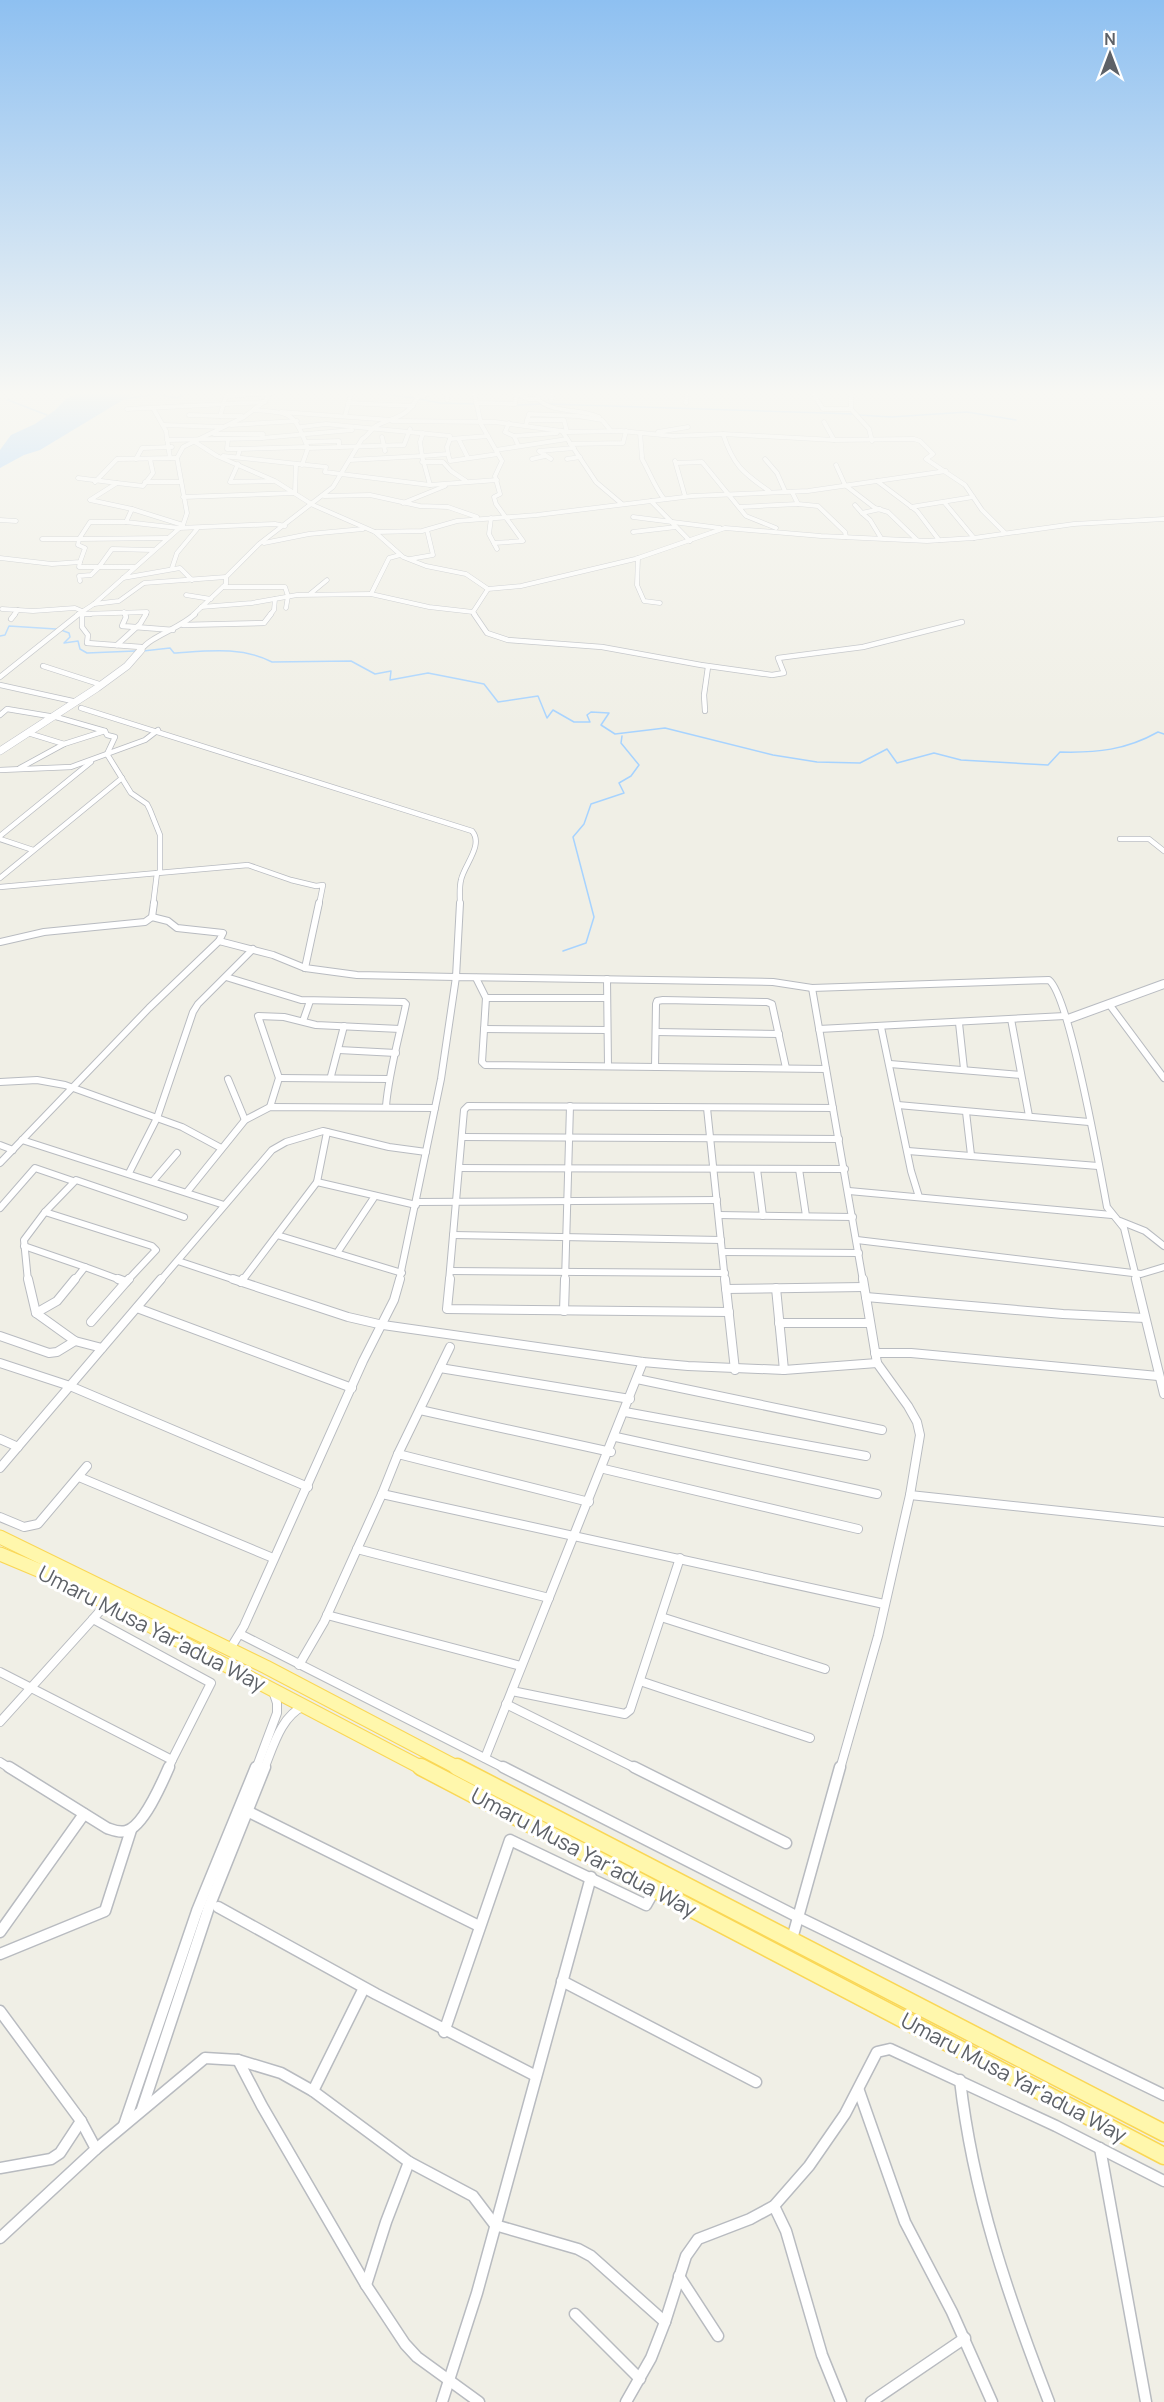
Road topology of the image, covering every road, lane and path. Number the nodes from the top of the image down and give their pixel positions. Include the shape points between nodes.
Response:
1 (111, 504) edge
2 (185, 504) edge
3 (415, 504) edge
4 (497, 504) edge
5 (622, 504) edge
6 (654, 504) edge
7 (738, 504) edge
8 (796, 504) edge
9 (798, 504) edge
10 (871, 504) edge
11 (907, 504) edge
12 (930, 504) edge
13 (946, 504) edge
14 (978, 504) edge
15 (314, 505) joint
16 (855, 505) dead end
17 (740, 507) junction
18 (911, 507) junction
19 (132, 508) junction
20 (876, 508) junction
21 (861, 511) junction
22 (746, 516) junction
23 (502, 517) junction
24 (633, 517) dead end
25 (491, 518) junction
26 (483, 519) junction
27 (1164, 519) edge
28 (0, 520) edge
29 (16, 521) dead end
30 (126, 522) junction
31 (672, 522) junction
32 (285, 526) junction
33 (180, 527) junction
34 (675, 527) junction
35 (366, 528) junction
36 (725, 528) junction
37 (197, 529) junction
38 (746, 529) junction
39 (427, 530) junction
40 (375, 532) junction
41 (633, 532) dead end
42 (791, 533) junction
43 (1005, 533) junction
44 (846, 537) junction
45 (167, 538) junction
46 (881, 538) junction
47 (974, 538) junction
48 (42, 539) dead end
49 (79, 539) junction
50 (917, 540) junction
51 (939, 540) junction
52 (690, 541) junction
53 (494, 543) junction
54 (259, 544) junction
55 (497, 549) dead end
56 (153, 550) junction
57 (400, 555) junction
58 (0, 558) edge
59 (638, 558) junction
60 (407, 559) junction
61 (80, 561) junction
62 (99, 567) junction
63 (134, 567) junction
64 (172, 568) junction
65 (226, 577) junction
66 (122, 578) junction
67 (192, 580) junction
68 (327, 580) dead end
69 (80, 581) dead end
70 (223, 587) junction
71 (488, 589) junction
72 (310, 594) junction
73 (371, 594) junction
74 (186, 595) dead end
75 (288, 596) junction
76 (210, 599) junction
77 (275, 599) junction
78 (660, 603) dead end
79 (94, 604) junction
80 (201, 607) junction
81 (286, 608) dead end
82 (2, 609) dead end
83 (18, 610) junction
84 (82, 612) junction
85 (124, 612) junction
86 (473, 612) junction
87 (11, 619) dead end
88 (962, 622) dead end
89 (183, 625) junction
90 (136, 627) junction
91 (173, 630) junction
92 (117, 645) junction
93 (141, 650) junction
94 (43, 666) dead end
95 (708, 667) junction
96 (0, 677) edge
97 (0, 685) edge
98 (102, 685) junction
99 (79, 705) junction
100 (705, 711) dead end
101 (0, 715) edge
102 (56, 717) junction
103 (158, 730) junction
104 (105, 731) junction
105 (28, 733) junction
106 (64, 744) junction
107 (0, 751) edge
108 (107, 754) junction
109 (91, 761) junction
110 (0, 770) edge
111 (18, 770) junction
112 (122, 778) junction
113 (0, 838) edge
114 (1120, 839) dead end
115 (33, 850) junction
116 (1164, 851) edge
117 (158, 872) junction
118 (0, 878) edge
119 (0, 887) edge
120 (152, 917) junction
121 (219, 941) junction
122 (0, 942) edge
123 (254, 949) junction
124 (305, 968) junction
125 (226, 977) junction
126 (456, 977) junction
127 (476, 978) junction
128 (606, 979) junction
129 (1164, 984) edge
130 (812, 988) junction
131 (486, 998) junction
132 (607, 998) junction
133 (310, 1001) junction
134 (1109, 1004) junction
135 (1067, 1018) junction
136 (1011, 1019) junction
137 (303, 1022) junction
138 (958, 1023) junction
139 (344, 1026) junction
140 (881, 1027) junction
141 (400, 1029) junction
142 (483, 1029) junction
143 (819, 1029) junction
144 (607, 1030) junction
145 (656, 1032) junction
146 (779, 1034) junction
147 (339, 1050) junction
148 (396, 1053) junction
149 (890, 1064) junction
150 (608, 1066) junction
151 (656, 1067) junction
152 (786, 1068) junction
153 (826, 1069) junction
154 (964, 1069) junction
155 (1021, 1075) junction
156 (331, 1076) junction
157 (228, 1078) dead end
158 (279, 1078) junction
159 (388, 1078) junction
160 (1164, 1078) edge
161 (0, 1082) edge
162 (72, 1088) junction
163 (386, 1106) junction
164 (570, 1106) junction
165 (898, 1106) junction
166 (270, 1107) junction
167 (435, 1107) junction
168 (707, 1108) junction
169 (833, 1108) junction
170 (966, 1112) junction
171 (1029, 1116) junction
172 (157, 1118) junction
173 (245, 1120) junction
174 (1089, 1122) junction
175 (327, 1132) junction
176 (569, 1136) junction
177 (462, 1137) junction
178 (711, 1137) junction
179 (839, 1139) junction
180 (22, 1140) junction
181 (0, 1145) edge
182 (221, 1148) junction
183 (13, 1150) junction
184 (908, 1151) junction
185 (426, 1152) junction
186 (177, 1153) dead end
187 (971, 1155) junction
188 (0, 1163) edge
189 (1098, 1166) junction
190 (459, 1168) junction
191 (568, 1169) junction
192 (758, 1169) junction
193 (799, 1169) junction
194 (845, 1169) junction
195 (714, 1170) junction
196 (129, 1173) junction
197 (73, 1181) junction
198 (153, 1181) junction
199 (316, 1182) junction
200 (849, 1191) junction
201 (187, 1192) junction
202 (375, 1196) junction
203 (919, 1197) junction
204 (457, 1200) junction
205 (567, 1200) junction
206 (717, 1200) junction
207 (416, 1204) junction
208 (224, 1205) junction
209 (0, 1208) edge
210 (45, 1212) junction
211 (718, 1215) junction
212 (1112, 1215) junction
213 (763, 1216) junction
214 (806, 1216) junction
215 (853, 1216) junction
216 (184, 1217) dead end
217 (1120, 1221) junction
218 (277, 1235) junction
219 (453, 1235) junction
220 (566, 1236) junction
221 (721, 1240) junction
222 (857, 1240) junction
223 (24, 1246) junction
224 (1164, 1246) edge
225 (722, 1252) junction
226 (337, 1253) junction
227 (859, 1253) junction
228 (178, 1261) junction
229 (85, 1267) junction
230 (1164, 1267) edge
231 (450, 1271) junction
232 (1134, 1271) junction
233 (565, 1272) junction
234 (402, 1273) junction
235 (724, 1273) junction
236 (126, 1282) junction
237 (241, 1282) junction
238 (864, 1287) junction
239 (776, 1288) junction
240 (726, 1289) junction
241 (866, 1297) junction
242 (137, 1308) junction
243 (564, 1311) junction
244 (729, 1312) junction
245 (36, 1313) junction
246 (1145, 1318) junction
247 (91, 1322) dead end
248 (779, 1323) junction
249 (870, 1323) junction
250 (383, 1325) junction
251 (0, 1336) edge
252 (75, 1341) junction
253 (450, 1347) dead end
254 (102, 1348) junction
255 (875, 1353) junction
256 (643, 1362) junction
257 (0, 1363) edge
258 (877, 1364) junction
259 (440, 1368) junction
260 (735, 1370) junction
261 (784, 1370) junction
262 (1158, 1376) junction
263 (637, 1379) junction
264 (70, 1386) junction
265 (352, 1388) junction
266 (1164, 1394) edge
267 (630, 1399) junction
268 (420, 1410) junction
269 (625, 1412) junction
270 (882, 1430) dead end
271 (616, 1437) junction
272 (0, 1439) edge
273 (18, 1446) junction
274 (611, 1452) junction
275 (398, 1454) junction
276 (866, 1456) dead end
277 (87, 1466) dead end
278 (0, 1468) edge
279 (604, 1469) junction
280 (79, 1477) junction
281 (308, 1487) junction
282 (382, 1494) junction
283 (877, 1494) dead end
284 (910, 1495) junction
285 (589, 1502) junction
286 (0, 1517) edge
287 (1164, 1522) edge
288 (858, 1529) dead end
289 (575, 1535) junction
290 (0, 1537) edge
291 (357, 1549) junction
292 (12, 1553) edge
293 (273, 1558) junction
294 (680, 1558) junction
295 (549, 1598) junction
296 (107, 1603) junction
297 (884, 1604) junction
298 (327, 1615) junction
299 (661, 1617) junction
300 (93, 1619) junction
301 (240, 1634) junction
302 (230, 1649) junction
303 (298, 1665) junction
304 (521, 1666) junction
305 (825, 1669) dead end
306 (0, 1672) edge
307 (640, 1681) junction
308 (268, 1687) junction
309 (32, 1689) junction
310 (512, 1691) junction
311 (506, 1704) junction
312 (305, 1706) junction
313 (0, 1722) edge
314 (810, 1738) dead end
315 (485, 1758) junction
316 (172, 1760) junction
317 (0, 1762) edge
318 (247, 1811) junction
319 (84, 1814) junction
320 (130, 1830) junction
321 (786, 1843) dead end
322 (591, 1877) junction
323 (655, 1889) junction
324 (218, 1907) dead end
325 (800, 1918) junction
326 (479, 1926) junction
327 (0, 1932) edge
328 (792, 1939) junction
329 (0, 1954) edge
330 (562, 1981) junction
331 (363, 1990) junction
332 (0, 2011) edge
333 (444, 2032) junction
334 (238, 2060) junction
335 (536, 2076) junction
336 (960, 2080) junction
337 (756, 2082) dead end
338 (313, 2091) junction
339 (859, 2091) junction
340 (1164, 2095) edge
341 (141, 2111) junction
342 (81, 2121) junction
343 (123, 2126) junction
344 (1164, 2133) edge
345 (1100, 2148) junction
346 (96, 2149) junction
347 (1164, 2156) edge
348 (410, 2162) junction
349 (0, 2168) edge
350 (1164, 2181) edge
351 (774, 2206) junction
352 (495, 2225) junction
353 (0, 2238) edge
354 (679, 2276) junction
355 (366, 2285) junction
356 (575, 2314) dead end
357 (665, 2322) junction
358 (718, 2336) dead end
359 (965, 2338) junction
360 (448, 2379) junction
361 (640, 2379) junction
362 (442, 2402) edge
363 (479, 2402) edge
364 (626, 2402) edge
365 (841, 2402) edge
366 (871, 2402) edge
367 (992, 2402) edge
368 (1049, 2402) edge
369 (1146, 2402) edge

1 - 19 street
2 - 33 street via 187,513
3 - 26 street via 448,507
4 - 23 street
5 - 23 street
6 - 31 street
7 - 17 street
8 - 17 street
9 - 44 street via 818,506
10 - 20 street
11 - 18 street
12 - 18 street
13 - 47 street
14 - 43 street
15 - 32 street
15 - 35 street
16 - 21 street
17 - 22 street
18 - 51 street
19 - 30 street
19 - 33 street
20 - 21 street
20 - 50 street via 888,512
21 - 46 street
22 - 38 street
22 - 42 street
23 - 25 street
23 - 53 street via 523,541
24 - 31 street
25 - 26 street
25 - 53 street via 489,534
26 - 39 street via 457,521
27 - 43 street
28 - 29 street
30 - 33 street
30 - 49 street via 90,522
31 - 34 street
31 - 36 street
32 - 37 street
32 - 54 street
33 - 37 street
33 - 45 street
34 - 41 street
34 - 52 street
35 - 40 street
35 - 54 street
36 - 38 street
36 - 52 street
37 - 64 street via 177,553
38 - 42 street
39 - 40 street
39 - 60 street via 433,555
40 - 57 street
42 - 44 street
43 - 47 street
44 - 46 street
45 - 49 street
45 - 56 street
46 - 50 street
47 - 51 street
48 - 49 street
49 - 61 street via 78,545 85,548
50 - 51 street
52 - 59 street
53 - 55 street
54 - 65 street
56 - 62 street via 112,549
56 - 63 street
57 - 60 street
57 - 73 street via 389,558
58 - 61 street via 52,564
59 - 71 street via 521,586
59 - 78 street via 637,585 644,602
60 - 71 street via 466,574
61 - 62 street via 79,567
62 - 63 street
62 - 69 street via 91,575 79,576
63 - 66 street
64 - 66 street
64 - 67 street via 180,568
65 - 67 street
65 - 70 street
66 - 79 street
67 - 79 street via 144,584 119,601
68 - 72 street
70 - 75 street via 274,583 285,587
70 - 76 street
71 - 86 street
72 - 73 street
72 - 75 street
73 - 86 street via 429,608
74 - 76 street
75 - 77 street
75 - 81 street
76 - 80 street
77 - 80 street
77 - 89 street via 274,610 264,622
79 - 84 street
80 - 89 street
82 - 83 street
83 - 84 street via 75,608
83 - 87 street
84 - 85 street
84 - 92 street via 80,622 88,635 87,644
84 - 96 street
85 - 90 street via 126,617 121,625
85 - 90 street via 147,612
86 - 95 street via 478,625 487,632 511,641 603,648
88 - 95 street via 862,647 778,658 783,675
89 - 91 street
90 - 91 street
90 - 92 street
91 - 93 street
92 - 93 street
93 - 98 street
94 - 98 street
95 - 100 street
97 - 99 street
98 - 99 street
99 - 102 street
99 - 103 street
101 - 102 street via 7,709
102 - 104 street
102 - 105 street
103 - 108 street via 145,740
103 - 126 street via 472,831 476,844 461,880
104 - 106 street
104 - 108 street via 115,737
105 - 106 street
105 - 107 street
106 - 111 street
108 - 109 street
108 - 112 street
109 - 111 street via 72,767
109 - 113 street
110 - 111 street
112 - 115 street
112 - 117 street via 131,793 147,804 160,835
113 - 115 street
114 - 116 street via 1149,839
115 - 118 street
117 - 119 street
117 - 120 street
117 - 124 street via 248,865 291,880 323,885
120 - 121 street via 177,928 218,931 223,933
120 - 122 street via 145,922 44,932
121 - 123 street
121 - 162 street
123 - 124 street
123 - 125 street
124 - 126 street via 357,975
125 - 133 street
125 - 172 street via 193,1012
126 - 127 street
126 - 167 street
127 - 128 street
127 - 131 street
128 - 130 street via 773,982
128 - 132 street
129 - 134 street
130 - 135 street via 1040,978 1054,984
130 - 143 street
131 - 132 street
131 - 142 street
132 - 144 street
133 - 137 street
133 - 141 street via 404,1002
134 - 135 street
134 - 160 street
135 - 136 street
135 - 174 street
136 - 138 street
136 - 155 street
137 - 139 street
137 - 158 street via 258,1016
138 - 140 street
138 - 154 street
139 - 141 street
139 - 147 street
140 - 143 street
140 - 149 street
141 - 148 street
142 - 144 street
142 - 150 street via 481,1059 485,1065
143 - 153 street
144 - 150 street
145 - 146 street
145 - 146 street via 656,1004 663,1000 767,1002 774,1007
145 - 151 street
146 - 152 street
147 - 148 street
147 - 156 street
148 - 159 street
149 - 154 street
149 - 165 street
150 - 151 street
151 - 152 street
152 - 153 street
153 - 169 street
154 - 155 street
155 - 171 street
156 - 158 street
156 - 159 street
157 - 173 street
158 - 166 street
159 - 163 street
161 - 162 street via 37,1080
162 - 172 street
162 - 180 street
163 - 166 street
163 - 167 street
164 - 168 street
164 - 176 street
164 - 177 street via 468,1106 464,1110
165 - 170 street
165 - 184 street
166 - 173 street
167 - 185 street
168 - 169 street
168 - 178 street
169 - 179 street
170 - 171 street
170 - 187 street
171 - 174 street
172 - 182 street
172 - 196 street
173 - 182 street
174 - 189 street
175 - 185 street
175 - 199 street
175 - 208 street via 286,1142 272,1150
176 - 177 street
176 - 178 street
176 - 191 street
177 - 190 street
178 - 179 street
178 - 195 street
179 - 194 street
180 - 183 street
180 - 196 street
181 - 183 street
182 - 201 street
183 - 188 street
184 - 187 street
184 - 203 street
185 - 207 street
186 - 198 street
187 - 189 street
189 - 212 street
190 - 191 street
190 - 204 street
191 - 195 street
191 - 205 street
192 - 193 street
192 - 195 street
192 - 213 street
193 - 194 street
193 - 214 street
194 - 200 street
195 - 206 street
196 - 198 street
197 - 209 street via 35,1168
197 - 210 street
197 - 216 street
198 - 201 street
199 - 202 street
199 - 218 street
200 - 203 street
200 - 215 street
201 - 208 street
202 - 207 street
202 - 226 street
203 - 212 street
204 - 205 street
204 - 207 street
204 - 219 street
205 - 206 street
205 - 220 street
206 - 211 street
207 - 234 street
208 - 228 street
210 - 223 street via 24,1240
210 - 236 street via 155,1247
211 - 213 street
211 - 221 street
212 - 217 street
213 - 214 street
214 - 215 street
215 - 222 street
217 - 224 street via 1145,1231
217 - 232 street
218 - 226 street
218 - 237 street
219 - 220 street
219 - 231 street
220 - 221 street
220 - 233 street
221 - 225 street
222 - 227 street
222 - 232 street
223 - 229 street
223 - 245 street via 29,1291
225 - 227 street
225 - 235 street
226 - 234 street
227 - 238 street
228 - 237 street
228 - 242 street
229 - 236 street
229 - 245 street via 57,1300
230 - 232 street via 1141,1274
231 - 233 street
231 - 243 street via 447,1309
232 - 246 street
233 - 235 street
233 - 243 street
234 - 250 street
235 - 240 street
236 - 247 street
237 - 250 street
238 - 239 street
238 - 241 street
239 - 240 street
239 - 248 street
240 - 244 street
241 - 246 street
241 - 249 street
242 - 254 street
242 - 265 street
243 - 244 street
244 - 260 street
245 - 252 street
246 - 262 street
248 - 249 street
248 - 261 street
249 - 255 street
250 - 256 street
250 - 265 street
251 - 252 street via 49,1353
252 - 254 street
253 - 259 street
254 - 264 street
255 - 258 street
255 - 262 street
256 - 260 street
256 - 263 street
257 - 264 street
258 - 261 street
258 - 284 street via 908,1406 920,1435
259 - 267 street
259 - 268 street
260 - 261 street
262 - 266 street
263 - 267 street
263 - 270 street
264 - 273 street
264 - 281 street
265 - 281 street
267 - 269 street
268 - 274 street
268 - 275 street
269 - 271 street
269 - 276 street
271 - 274 street
271 - 283 street
272 - 273 street
273 - 278 street
274 - 279 street
275 - 282 street
275 - 285 street
277 - 280 street
279 - 285 street
279 - 288 street
280 - 286 street via 38,1524 24,1527
280 - 293 street
281 - 293 street
282 - 289 street
282 - 291 street
284 - 287 street
284 - 297 street
285 - 289 street
289 - 294 street
289 - 295 street
290 - 292 main road, Umaru Musa Yar'adua Way
291 - 295 street
291 - 298 street
292 - 296 main road, Umaru Musa Yar'adua Way
292 - 302 main road, Umaru Musa Yar'adua Way
293 - 301 street
294 - 297 street
294 - 299 street
295 - 304 street
296 - 300 street
296 - 308 main road, Umaru Musa Yar'adua Way
297 - 325 street via 881,1628
298 - 303 street
298 - 304 street
299 - 305 street
299 - 307 street
300 - 309 street
300 - 316 street via 211,1683
301 - 302 street
301 - 303 street
302 - 328 main road, Umaru Musa Yar'adua Way
303 - 315 street
304 - 310 street
306 - 309 street
307 - 310 street via 625,1714
307 - 314 street
308 - 312 main road, Umaru Musa Yar'adua Way
308 - 343 street via 278,1701 271,1732 197,1911
309 - 313 street
309 - 316 street
310 - 311 street
311 - 315 street
311 - 321 street
312 - 318 street via 292,1711 278,1735
312 - 323 main road, Umaru Musa Yar'adua Way
315 - 325 street
316 - 320 street via 160,1787
317 - 319 street
318 - 326 street
318 - 341 street via 209,1907
319 - 320 street via 106,1828
319 - 327 street
320 - 329 street via 105,1911
322 - 323 street via 646,1905
322 - 326 street via 510,1840
322 - 330 street
323 - 347 main road, Umaru Musa Yar'adua Way
324 - 331 street
325 - 328 street
325 - 340 street
326 - 333 street
328 - 344 main road, Umaru Musa Yar'adua Way
330 - 335 street
330 - 337 street
331 - 333 street
331 - 338 street
332 - 342 street
333 - 335 street
334 - 338 street via 280,2073
334 - 341 street via 205,2058
334 - 355 street
335 - 352 street
336 - 339 street via 884,2049 877,2052
336 - 345 street
336 - 368 street via 976,2176 1014,2312
338 - 348 street
339 - 351 street via 809,2166
339 - 359 street via 905,2222
341 - 343 street
342 - 346 street
342 - 349 street via 60,2152 51,2158
343 - 346 street
345 - 350 street
345 - 369 street
346 - 353 street
348 - 352 street via 473,2196
348 - 355 street
351 - 354 street via 698,2239
351 - 365 street via 786,2230 822,2355
352 - 357 street via 591,2256
352 - 360 street
354 - 357 street
354 - 358 street
355 - 360 street via 405,2344
356 - 361 street
357 - 361 street
359 - 366 street
359 - 367 street
360 - 362 street
360 - 363 street
361 - 364 street

